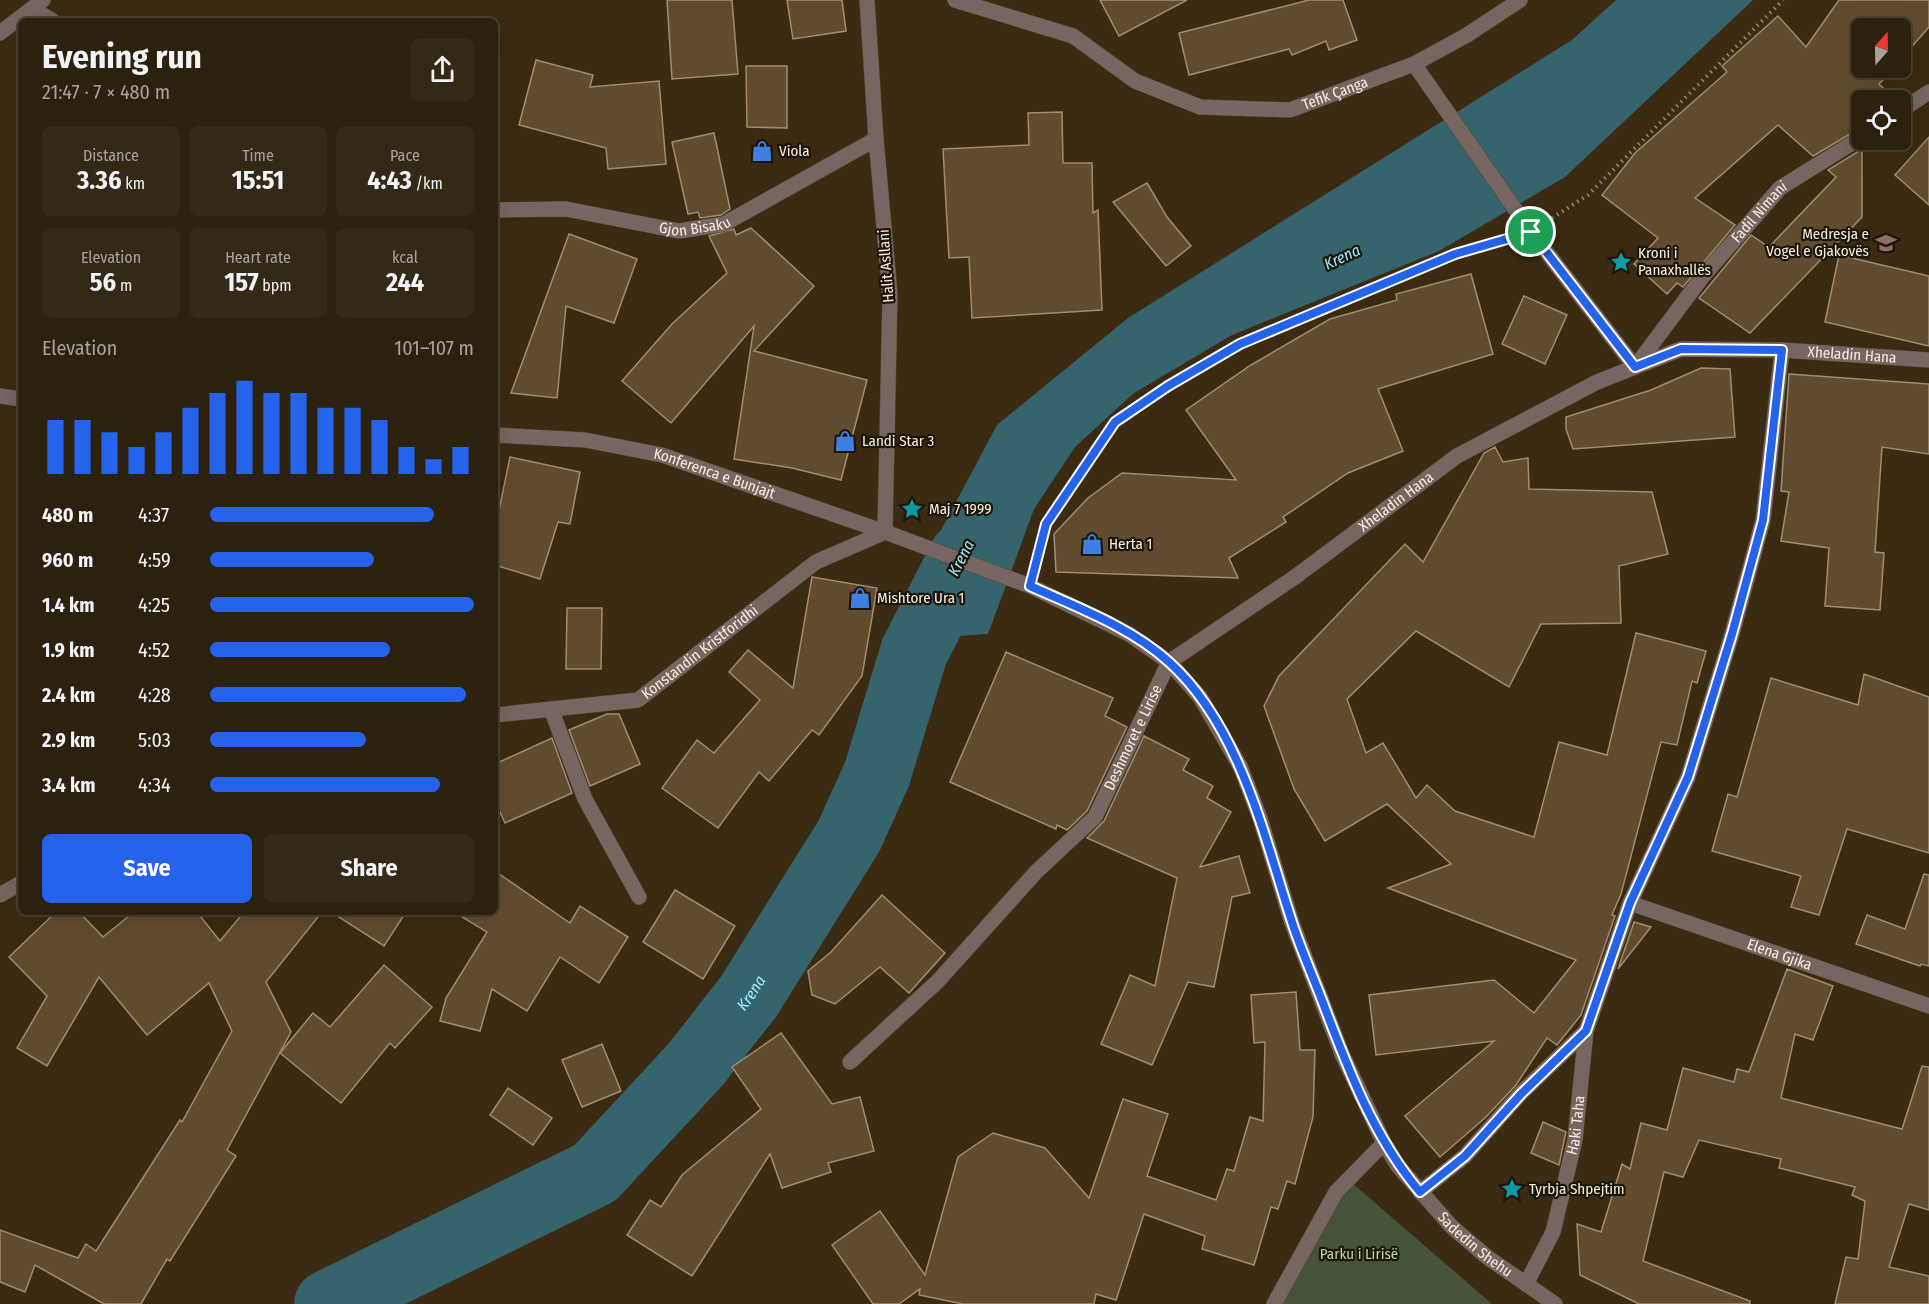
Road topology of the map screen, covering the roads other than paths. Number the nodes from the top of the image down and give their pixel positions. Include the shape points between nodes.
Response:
1 (867, 0) edge
2 (955, 0) edge
3 (1520, 0) edge
4 (38, 4) edge
5 (20, 18) edge
6 (50, 18) edge
7 (18, 19) edge
8 (0, 33) edge
9 (1414, 64) junction
10 (1929, 92) edge
11 (1911, 104) edge
12 (876, 139) junction
13 (1851, 144) edge
14 (498, 210) edge
15 (1782, 350) junction
16 (1929, 360) edge
17 (1635, 367) junction
18 (0, 396) edge
19 (18, 399) edge
20 (498, 435) edge
21 (885, 532) junction
22 (1169, 662) junction
23 (551, 710) junction
24 (498, 715) edge
25 (18, 885) edge
26 (0, 895) edge
27 (639, 897) dead end
28 (1630, 903) junction
29 (1929, 1006) edge
30 (1586, 1031) junction
31 (850, 1062) dead end
32 (1384, 1143) junction
33 (1420, 1192) junction
34 (1526, 1284) junction
35 (1274, 1304) edge
36 (1555, 1304) edge

1 - 12 street, Halit Asllani
2 - 9 street, Tefik Çanga via 1073,36 1135,81 1200,107 1290,110
3 - 9 street, Tefik Çanga
4 - 5 street
4 - 6 street
7 - 8 street
9 - 17 street via 1531,232
10 - 11 street
12 - 14 street, Gjon Bisaku via 724,224 679,231 566,210
12 - 21 street, Halit Asllani via 890,294
13 - 17 street, Fadil Nimani via 1780,188 1703,276
15 - 16 street, Xheladin Hana
15 - 17 street, Xheladin Hana via 1681,349
15 - 28 street, Haki Taha via 1763,520 1732,634 1688,777
17 - 22 street, Xheladin Hana via 1597,382 1457,456 1295,578
18 - 19 street
20 - 21 street, Konferenca e Bunjajt via 585,440 662,455
21 - 22 street, Konferenca e Bunjajt via 1026,585 1129,634
21 - 23 street, Konstandin Kristforidhi via 816,562 638,700
22 - 31 street, Deshmoret e Lirise via 1095,817 1036,872 938,981
22 - 32 street, Deshmoret e Lirise via 1200,697 1240,766 1292,923 1338,1043
23 - 24 street, Konstandin Kristforidhi
23 - 27 street via 585,799
25 - 26 street
28 - 29 street, Elena Gjika
28 - 30 street, Haki Taha
30 - 33 street, Haki Taha via 1465,1156
30 - 34 street, Haki Taha via 1572,1151 1553,1232
32 - 33 street, Sadedin Shehu
32 - 35 street via 1336,1192
33 - 34 street, Sadedin Shehu via 1486,1257
34 - 36 street, Sadedin Shehu

